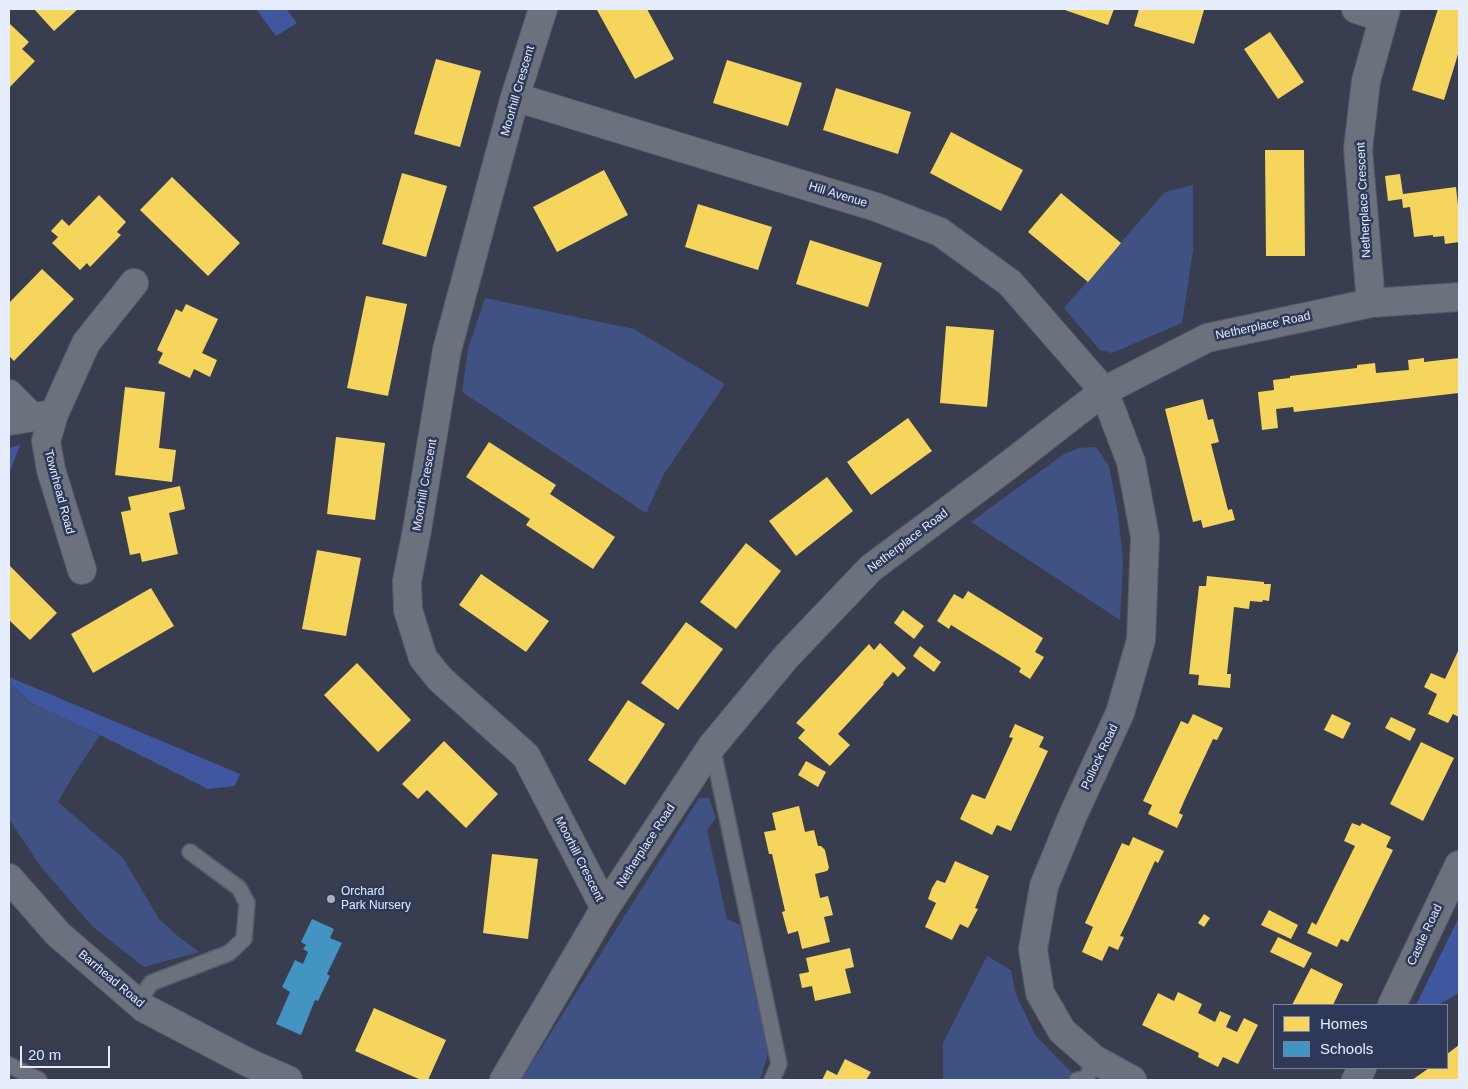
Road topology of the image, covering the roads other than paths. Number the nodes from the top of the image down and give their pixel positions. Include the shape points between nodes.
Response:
1 (543, 9) edge
2 (1356, 9) edge
3 (1385, 13) edge
4 (515, 97) junction
5 (134, 283) dead end
6 (1459, 297) edge
7 (1370, 303) junction
8 (1104, 391) junction
9 (9, 394) edge
10 (31, 417) edge
11 (82, 570) dead end
12 (712, 746) junction
13 (190, 852) dead end
14 (1459, 865) edge
15 (9, 878) edge
16 (605, 908) junction
17 (138, 1003) junction
18 (1392, 1004) edge
19 (1094, 1059) junction
20 (9, 1065) edge
21 (243, 1071) edge
22 (39, 1080) edge
23 (288, 1080) edge
24 (504, 1080) edge
25 (772, 1080) edge
26 (1077, 1080) edge
27 (1132, 1080) edge

1 - 4 street, Moorhill Crescent
2 - 3 street
3 - 7 street, Netherplace Crescent via 1366,81 1358,149
4 - 8 street, Hill Avenue via 876,206 940,232 1010,284
4 - 16 street, Moorhill Crescent via 447,350 407,581 408,610 428,665 526,756
5 - 10 street, Townhead Road
6 - 7 street, Netherplace Road
7 - 8 street, Netherplace Road via 1207,338
8 - 12 street, Netherplace Road via 871,568 786,657
8 - 19 street, Pollock Road via 1131,462 1145,537 1141,640 1120,713 1044,886 1033,949 1040,994 1062,1031
9 - 10 street
10 - 11 street, Townhead Road via 46,441 51,470
12 - 16 street, Netherplace Road
12 - 25 lane via 779,1064
13 - 17 lane via 238,888 247,904 244,939 229,954 151,983
14 - 18 street, Castle Road
15 - 17 street, Barrhead Road via 58,934
16 - 24 street, Netherplace Road
17 - 21 street, Barrhead Road
19 - 26 lane via 1087,1078
19 - 27 street, Pollock Road
20 - 22 lane
21 - 23 street, Barrhead Road

